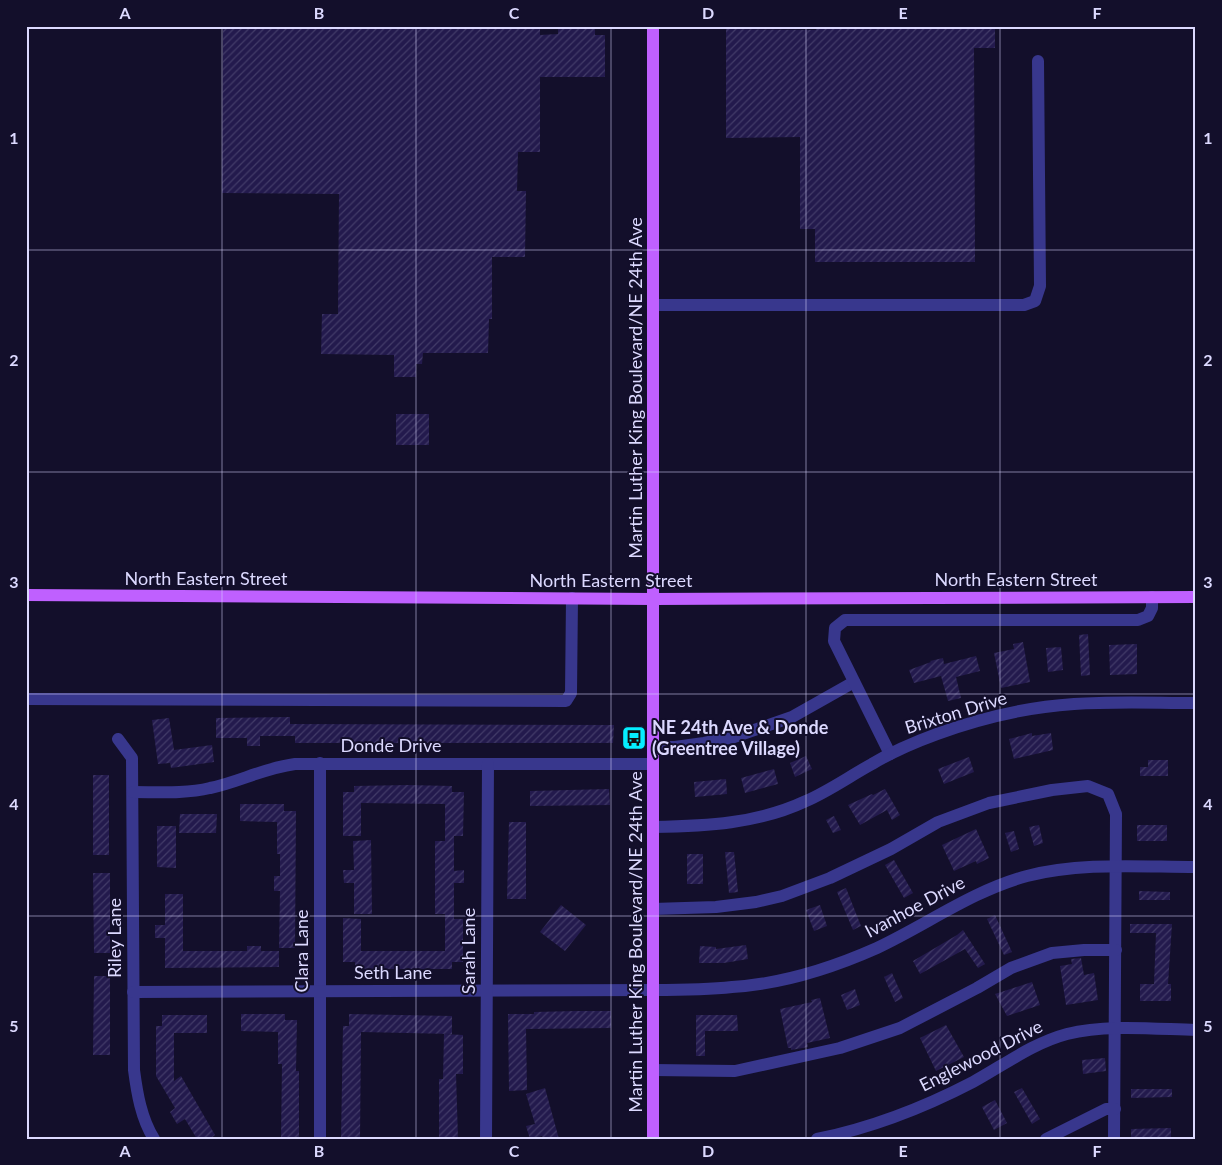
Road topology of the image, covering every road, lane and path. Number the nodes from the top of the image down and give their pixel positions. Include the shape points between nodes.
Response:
1 (653, 26) edge
2 (1038, 61) dead end
3 (654, 305) junction
4 (26, 595) edge
5 (1152, 597) junction
6 (1196, 597) edge
7 (572, 598) junction
8 (654, 599) junction
9 (854, 682) junction
10 (26, 699) edge
11 (1196, 703) edge
12 (118, 739) dead end
13 (653, 747) junction
14 (890, 754) junction
15 (320, 763) junction
16 (488, 764) junction
17 (653, 764) junction
18 (133, 792) junction
19 (654, 827) junction
20 (1117, 867) junction
21 (1196, 867) edge
22 (653, 909) junction
23 (1116, 950) junction
24 (487, 990) junction
25 (653, 990) junction
26 (320, 991) junction
27 (133, 992) junction
28 (1116, 1029) junction
29 (1196, 1030) edge
30 (653, 1070) junction
31 (1115, 1109) junction
32 (154, 1139) edge
33 (320, 1139) edge
34 (486, 1139) edge
35 (653, 1139) edge
36 (817, 1139) edge
37 (1046, 1139) edge
38 (1114, 1139) edge

1 - 3 main road, Martin Luther King Boulevard/NE 24th Ave
2 - 3 street via 1040,286 1035,301 1024,305
3 - 8 main road, Martin Luther King Boulevard/NE 24th Ave
4 - 7 main road, North Eastern Street
5 - 6 main road, North Eastern Street
5 - 8 main road, North Eastern Street
5 - 9 street via 1148,616 1138,620 845,620 835,628 834,641
7 - 8 main road, North Eastern Street
7 - 10 street via 572,693 566,701
8 - 13 main road, Martin Luther King Boulevard/NE 24th Ave
9 - 13 street via 792,717 734,737 675,747
9 - 14 street
11 - 14 street, Brixton Drive via 1102,703 1043,708 964,725
12 - 18 street, Riley Lane via 132,758
13 - 17 main road, Martin Luther King Boulevard/NE 24th Ave
14 - 19 street, Brixton Drive via 819,794 783,810 728,824
15 - 16 street, Donde Drive
15 - 18 street, Donde Drive via 276,767 198,790
15 - 26 street, Clara Lane
16 - 17 street, Donde Drive
16 - 24 street, Sarah Lane
17 - 19 main road, Martin Luther King Boulevard/NE 24th Ave
18 - 27 street, Riley Lane
19 - 22 main road, Martin Luther King Boulevard/NE 24th Ave
20 - 21 street, Ivanhoe Drive
20 - 22 street via 1116,814 1108,794 1088,786 990,803 938,822 830,878 782,896 716,907
20 - 23 street
20 - 25 street, Ivanhoe Drive via 1062,869 999,885 876,948 798,976 734,987
22 - 25 main road, Martin Luther King Boulevard/NE 24th Ave
23 - 28 street
23 - 30 street via 1052,953 1011,968 900,1028 840,1048 734,1071
24 - 25 street, Seth Lane
24 - 26 street, Seth Lane
24 - 34 street, Sarah Lane
25 - 30 main road, Martin Luther King Boulevard/NE 24th Ave
26 - 27 street, Seth Lane
26 - 33 street, Clara Lane
27 - 32 street, Riley Lane via 136,1085 145,1121
28 - 29 street, Englewood Drive
28 - 31 street
28 - 36 street, Englewood Drive via 1085,1031 1048,1040 947,1095 887,1119
30 - 35 main road, Martin Luther King Boulevard/NE 24th Ave
31 - 37 street via 1098,1112
31 - 38 street

